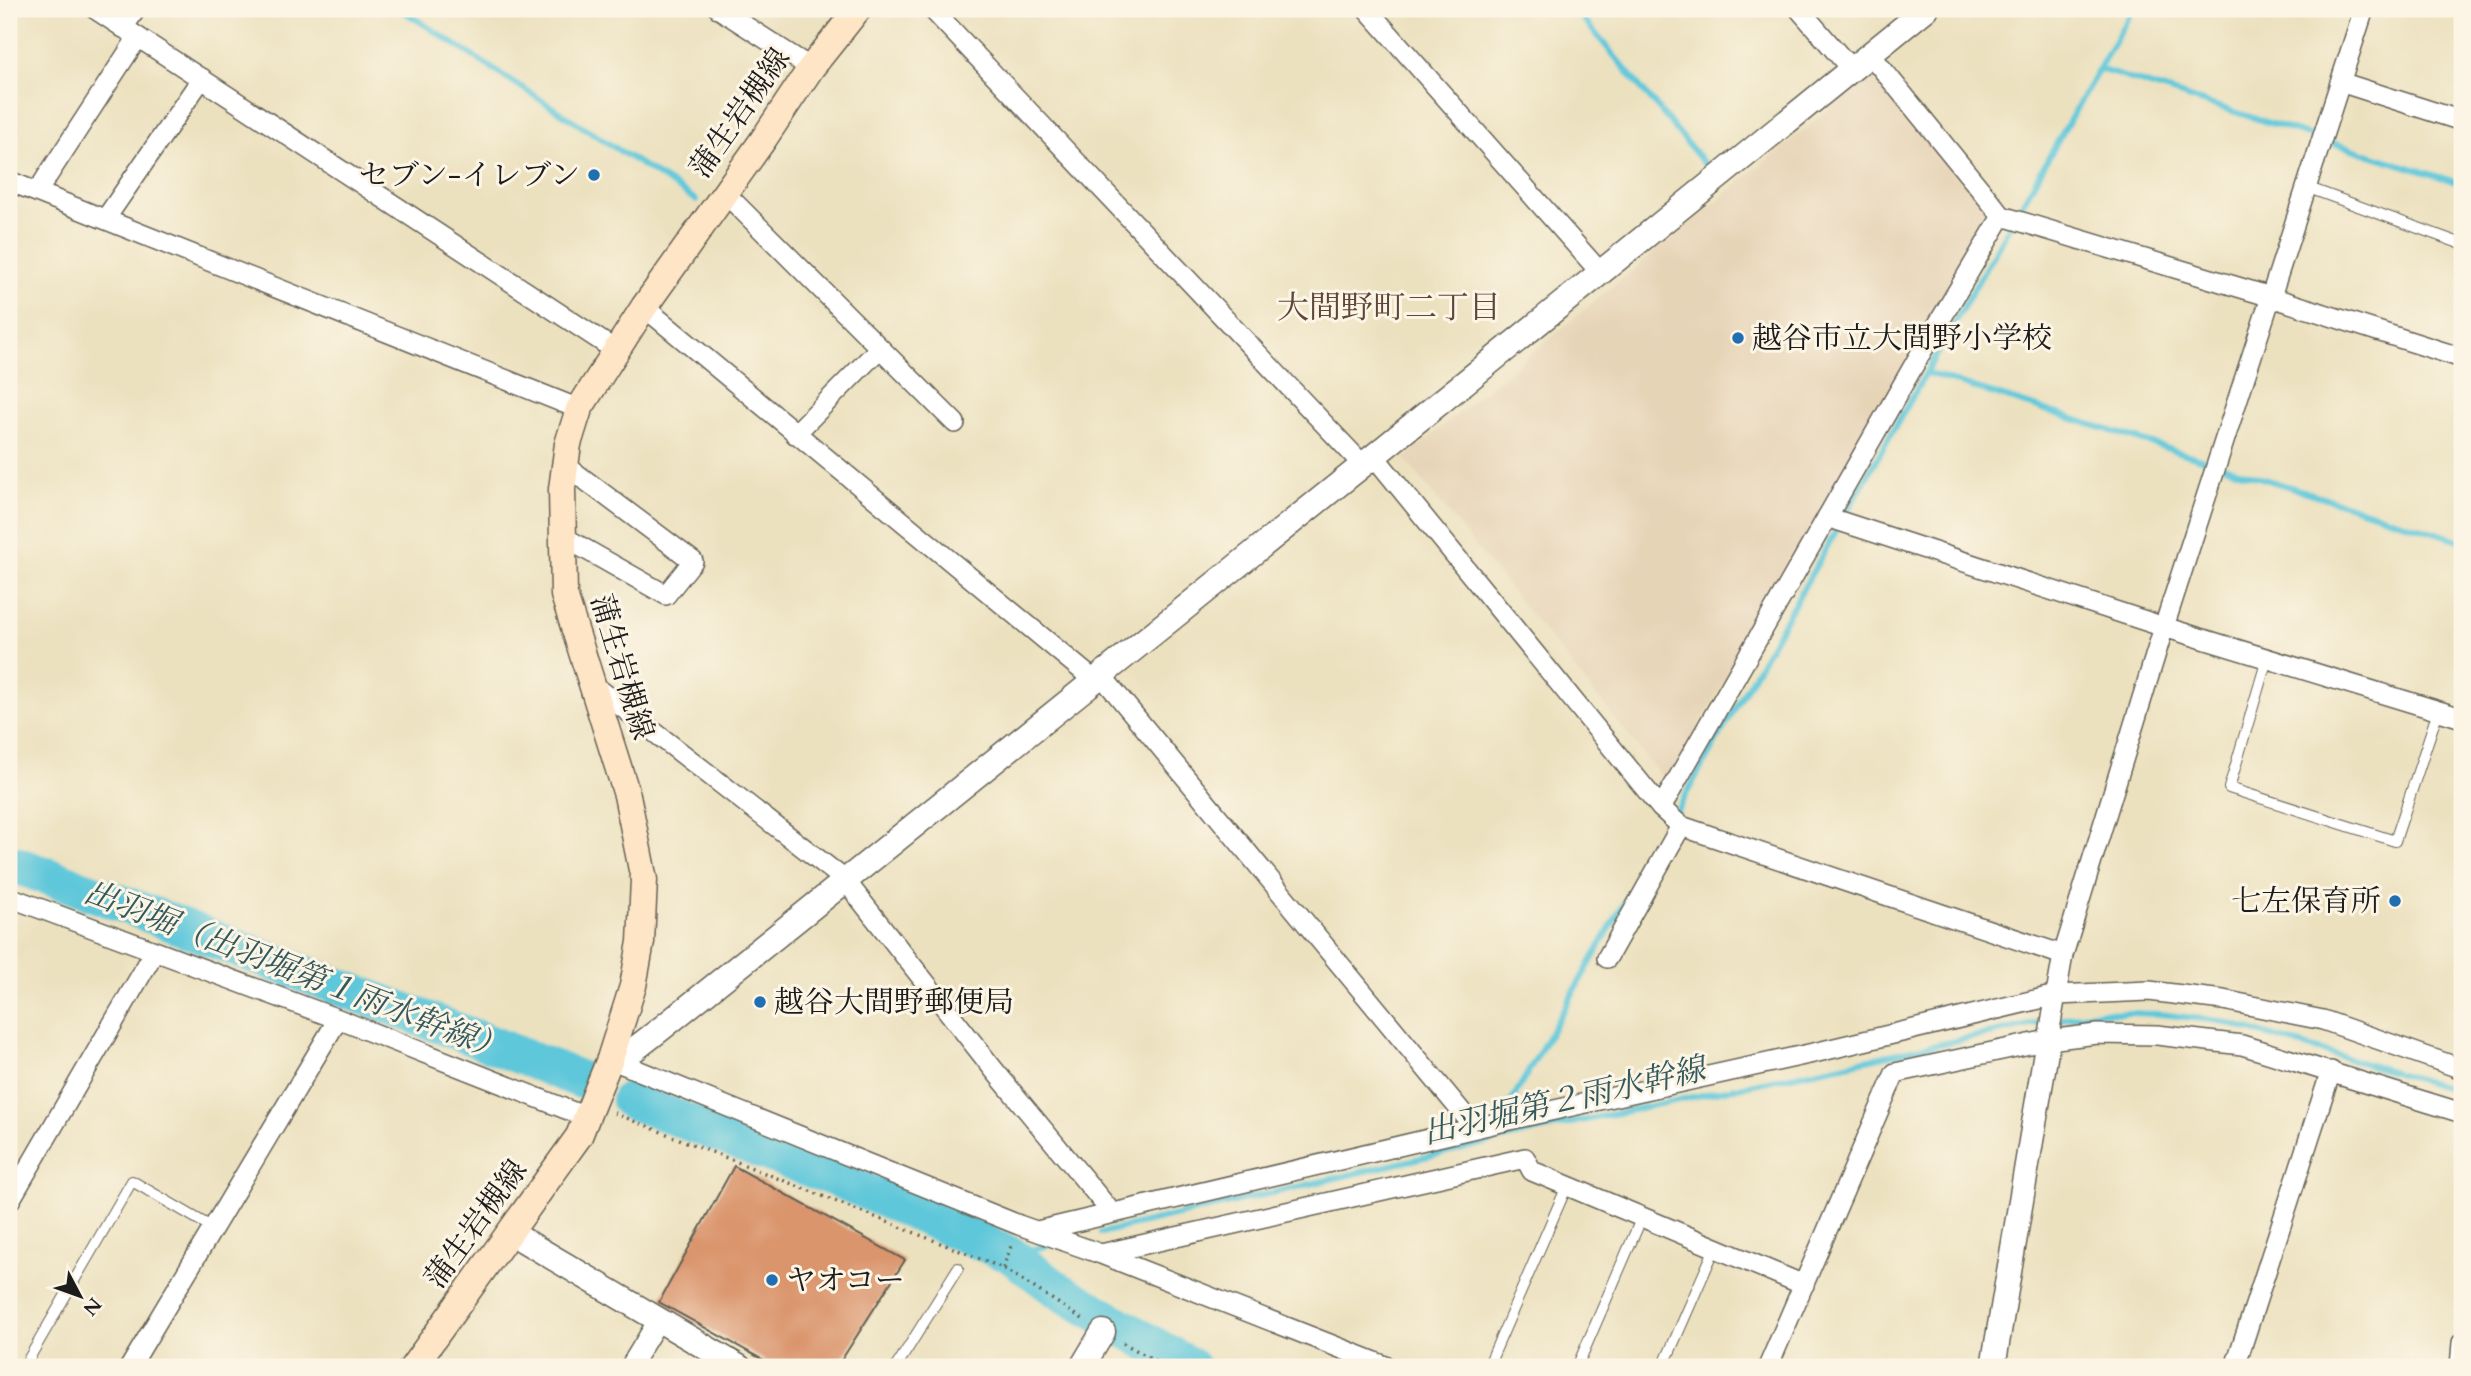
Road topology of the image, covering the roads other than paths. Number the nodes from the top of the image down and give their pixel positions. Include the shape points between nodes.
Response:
1 (95, 9) edge
2 (136, 9) edge
3 (719, 9) edge
4 (858, 9) edge
5 (932, 9) edge
6 (1367, 9) edge
7 (1799, 9) edge
8 (1926, 9) edge
9 (2364, 9) edge
10 (131, 32) junction
11 (1860, 62) junction
12 (811, 68) junction
13 (202, 78) junction
14 (2340, 82) junction
15 (2462, 121) edge
16 (9, 181) edge
17 (2306, 187) junction
18 (37, 192) junction
19 (725, 193) junction
20 (2002, 216) junction
21 (106, 218) junction
22 (2462, 244) edge
23 (1600, 272) junction
24 (2271, 297) junction
25 (644, 307) junction
26 (880, 348) junction
27 (615, 350) junction
28 (2462, 358) edge
29 (579, 409) junction
30 (955, 423) dead end
31 (795, 433) junction
32 (1368, 460) junction
33 (565, 465) junction
34 (1827, 517) junction
35 (562, 536) junction
36 (2164, 628) junction
37 (2267, 659) junction
38 (1098, 678) junction
39 (591, 683) junction
40 (2438, 711) junction
41 (2462, 718) edge
42 (1661, 808) junction
43 (1681, 826) junction
44 (845, 880) junction
45 (9, 897) edge
46 (155, 951) junction
47 (2063, 955) junction
48 (1607, 958) dead end
49 (2056, 995) junction
50 (338, 1019) junction
51 (2048, 1040) junction
52 (611, 1057) junction
53 (2462, 1069) edge
54 (2330, 1071) junction
55 (588, 1111) junction
56 (2462, 1113) edge
57 (1475, 1128) junction
58 (1567, 1186) junction
59 (9, 1202) edge
60 (1112, 1213) junction
61 (1642, 1217) junction
62 (213, 1228) junction
63 (1028, 1228) junction
64 (512, 1233) junction
65 (1715, 1248) junction
66 (1101, 1254) junction
67 (958, 1268) dead end
68 (1804, 1285) junction
69 (659, 1319) junction
70 (1103, 1332) dead end
71 (2462, 1343) edge
72 (24, 1367) edge
73 (130, 1367) edge
74 (413, 1367) edge
75 (630, 1367) edge
76 (739, 1367) edge
77 (896, 1367) edge
78 (1082, 1367) edge
79 (1388, 1367) edge
80 (1488, 1367) edge
81 (1577, 1367) edge
82 (1663, 1367) edge
83 (1768, 1367) edge
84 (1993, 1367) edge
85 (2235, 1367) edge
86 (2460, 1367) edge

1 - 10 street
2 - 10 street
3 - 12 street
4 - 12 main road, 蒲生岩槻線
5 - 32 street
6 - 23 street
7 - 11 street
8 - 11 street
9 - 14 street
10 - 13 street
10 - 18 street
11 - 20 street
11 - 23 street
12 - 19 main road, 蒲生岩槻線
13 - 21 street
13 - 27 street
14 - 15 street
14 - 17 street
16 - 18 street
17 - 22 lane
17 - 24 street
18 - 21 street
19 - 25 main road, 蒲生岩槻線
19 - 26 street
20 - 24 street
20 - 34 street
21 - 29 street
23 - 32 street
24 - 28 street
24 - 36 street
25 - 27 main road, 蒲生岩槻線
25 - 31 street
26 - 30 street
26 - 31 street
27 - 29 main road, 蒲生岩槻線
29 - 33 main road, 蒲生岩槻線
31 - 38 street
32 - 38 street
32 - 42 street
33 - 35 main road, 蒲生岩槻線
33 - 35 street via 692,561 666,595
34 - 36 street
34 - 42 street
35 - 39 main road, 蒲生岩槻線 via 564,595
36 - 37 street
36 - 47 street
37 - 40 street
37 - 40 lane via 2229,788 2395,841
38 - 44 street
38 - 57 street
39 - 44 street
39 - 52 main road, 蒲生岩槻線 via 627,795 644,880 635,975
40 - 41 street
42 - 43 street
43 - 47 street
43 - 48 street
44 - 52 street via 631,1052
44 - 60 street
45 - 46 street
46 - 50 street
46 - 59 street
47 - 49 street
49 - 51 street
49 - 53 street via 2149,991 2223,1000 2323,1020
49 - 57 street
50 - 55 street
50 - 62 street
51 - 54 street via 2097,1034 2195,1038 2242,1045
51 - 68 street via 1895,1073
51 - 84 street
52 - 55 main road, 蒲生岩槻線
52 - 63 street
54 - 56 street
54 - 85 street
55 - 64 main road, 蒲生岩槻線 via 579,1136
57 - 60 street
58 - 61 street
58 - 66 street via 1532,1171 1525,1158
58 - 80 lane
60 - 63 street
61 - 65 street
61 - 81 lane
62 - 72 lane via 132,1181
62 - 73 street
63 - 66 street
64 - 69 street
64 - 74 main road, 蒲生岩槻線
65 - 68 street
65 - 82 lane
66 - 79 street
67 - 77 lane
68 - 83 street
69 - 75 street
69 - 76 street
70 - 78 street
71 - 86 street

